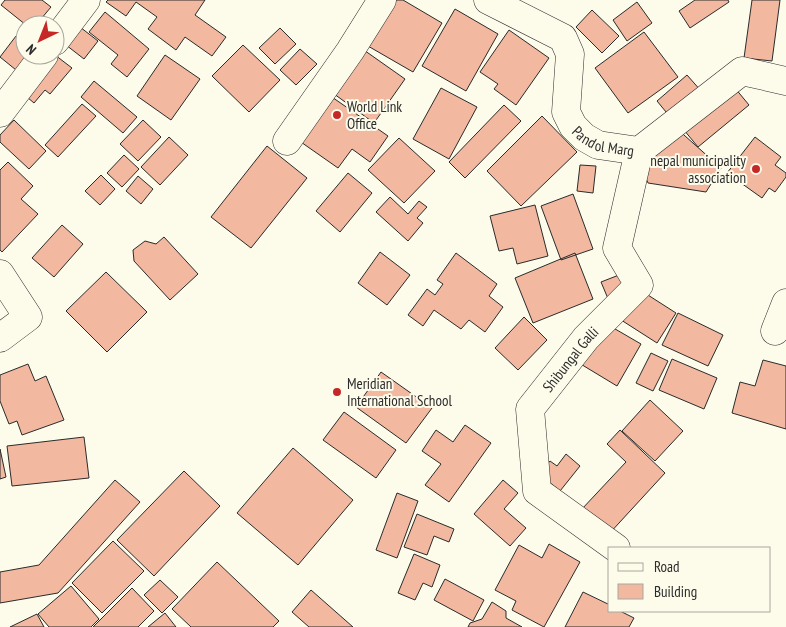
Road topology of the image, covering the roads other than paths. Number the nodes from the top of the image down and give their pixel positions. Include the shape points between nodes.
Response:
1 (86, 0) edge
2 (382, 0) edge
3 (488, 0) edge
4 (65, 28) edge
5 (36, 65) edge
6 (786, 81) edge
7 (0, 113) edge
8 (287, 141) dead end
9 (639, 151) junction
10 (0, 274) edge
11 (786, 303) edge
12 (775, 331) dead end
13 (0, 338) edge
14 (615, 547) edge

1 - 4 street
2 - 8 street
3 - 9 street, Pandol Marg via 563,38 570,54 566,112 573,126 598,145
5 - 7 street
6 - 9 street, Pandol Marg via 742,72
9 - 14 street, Shibungal Galli via 618,248 639,285 586,338 530,409 537,491
10 - 13 street via 28,317
11 - 12 street

